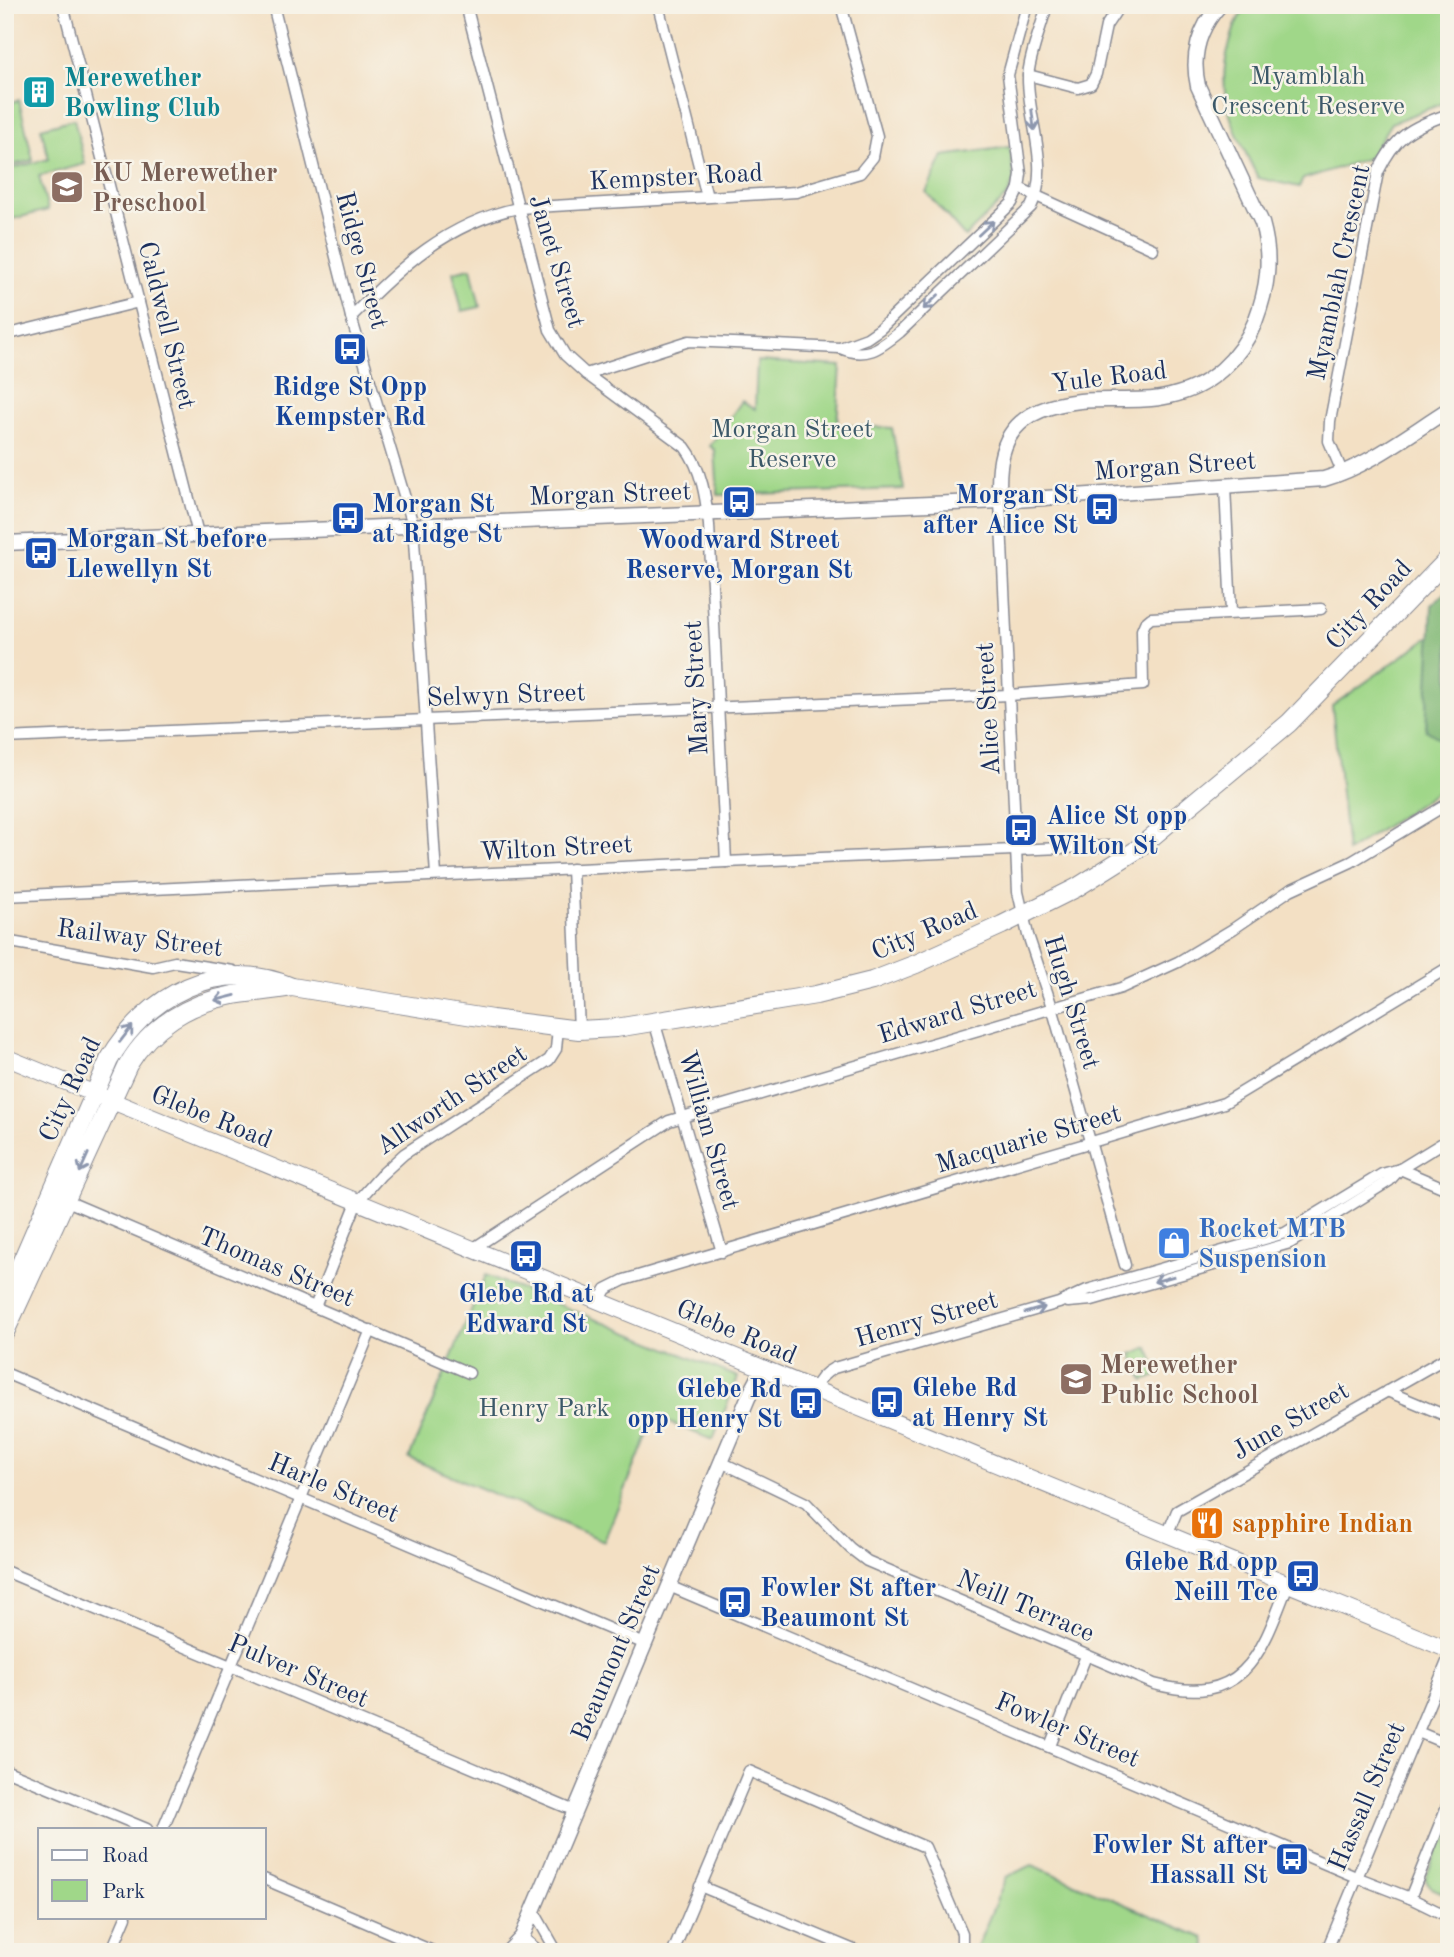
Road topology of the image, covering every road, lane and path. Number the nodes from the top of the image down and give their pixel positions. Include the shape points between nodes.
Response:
1 (63, 5) edge
2 (272, 5) edge
3 (466, 5) edge
4 (658, 5) edge
5 (841, 5) edge
6 (1027, 5) edge
7 (1047, 5) edge
8 (1120, 5) edge
9 (1220, 5) edge
10 (1028, 75) junction
11 (1449, 114) edge
12 (1019, 188) junction
13 (1037, 195) junction
14 (707, 198) junction
15 (518, 208) junction
16 (1153, 248) dead end
17 (139, 302) junction
18 (351, 317) junction
19 (5, 335) edge
20 (840, 348) junction
21 (586, 374) junction
22 (1449, 409) edge
23 (1343, 474) junction
24 (1225, 486) junction
25 (1000, 501) junction
26 (708, 513) junction
27 (413, 526) junction
28 (198, 534) junction
29 (5, 543) edge
30 (1449, 558) edge
31 (1321, 609) dead end
32 (1231, 612) junction
33 (1009, 695) junction
34 (718, 708) junction
35 (426, 720) junction
36 (5, 738) edge
37 (1449, 803) edge
38 (1109, 846) dead end
39 (1016, 850) junction
40 (726, 862) junction
41 (572, 869) junction
42 (436, 875) junction
43 (5, 896) edge
44 (1023, 914) junction
45 (5, 941) edge
46 (1449, 967) edge
47 (270, 978) junction
48 (292, 987) junction
49 (1052, 1007) junction
50 (654, 1021) junction
51 (558, 1028) junction
52 (579, 1030) junction
53 (5, 1057) edge
54 (93, 1093) junction
55 (112, 1101) junction
56 (683, 1117) junction
57 (1449, 1139) edge
58 (1092, 1144) junction
59 (1400, 1169) junction
60 (1449, 1190) edge
61 (67, 1201) junction
62 (357, 1202) junction
63 (474, 1248) junction
64 (722, 1252) junction
65 (1125, 1265) dead end
66 (5, 1300) edge
67 (600, 1300) junction
68 (315, 1307) junction
69 (371, 1330) junction
70 (5, 1332) edge
71 (1449, 1356) edge
72 (764, 1368) junction
73 (5, 1373) edge
74 (469, 1373) dead end
75 (814, 1390) junction
76 (1387, 1391) junction
77 (1449, 1418) edge
78 (721, 1462) junction
79 (302, 1497) junction
80 (1167, 1535) junction
81 (5, 1571) edge
82 (1288, 1584) junction
83 (669, 1586) junction
84 (645, 1644) junction
85 (1449, 1650) edge
86 (1086, 1656) junction
87 (1449, 1657) edge
88 (233, 1666) junction
89 (1418, 1732) junction
90 (1449, 1745) edge
91 (1050, 1746) junction
92 (5, 1770) edge
93 (1449, 1801) edge
94 (575, 1811) junction
95 (145, 1828) edge
96 (163, 1828) edge
97 (1356, 1877) junction
98 (266, 1880) edge
99 (701, 1886) junction
100 (1410, 1898) junction
101 (533, 1910) junction
102 (1449, 1917) edge
103 (126, 1918) edge
104 (522, 1937) junction
105 (111, 1952) edge
106 (435, 1952) edge
107 (508, 1952) edge
108 (540, 1952) edge
109 (557, 1952) edge
110 (673, 1952) edge
111 (859, 1952) edge
112 (962, 1952) edge
113 (1326, 1952) edge

1 - 17 street, Caldwell Street
2 - 18 street, Ridge Street
3 - 15 street, Janet Street
4 - 14 street
5 - 14 street, Kempster Road via 877,136 873,157 860,173 796,192
6 - 12 street via 1008,75
7 - 10 street
8 - 10 street via 1106,26 1091,84 1078,88
9 - 25 street, Yule Road via 1206,20 1194,67 1198,86 1268,245 1266,282 1252,330 1230,363 1193,389 1152,400 1080,401 1030,415 1003,446
10 -> 13 street via 1040,178
11 - 23 street, Myamblah Crescent via 1418,125 1398,139 1378,172 1330,421 1329,441
12 - 13 street
20 -> 12 street via 880,329 1012,203
13 - 16 street
13 -> 20 street via 1031,207 880,349 855,354
14 - 15 street, Kempster Road
15 - 18 street, Kempster Road via 494,213 434,243 394,273
15 - 21 street, Janet Street via 550,330 565,355
17 - 19 street
17 - 28 street, Caldwell Street
18 - 27 street, Ridge Street
20 - 21 street via 689,341
21 - 26 street, Janet Street via 685,447 699,475
22 - 23 street, Morgan Street
23 - 24 street, Morgan Street
24 - 25 street, Morgan Street
24 - 32 street
25 - 26 street, Morgan Street
25 - 33 street, Alice Street
26 - 27 street, Morgan Street
26 - 34 street, Mary Street
27 - 28 street, Morgan Street
27 - 35 street, Ridge Street
28 - 29 street, Morgan Street
30 - 44 highway, City Road via 1322,691 1259,749 1115,865
31 - 32 street
32 - 33 street, Selwyn Street via 1151,618 1142,630 1143,685
33 - 34 street, Selwyn Street
33 - 39 street, Alice Street
34 - 35 street, Selwyn Street
34 - 40 street, Mary Street
35 - 36 street, Selwyn Street
35 - 42 street, Ridge Street
37 - 49 street, Edward Street via 1350,862 1290,890 1178,962 1121,988
38 - 39 street, Wilton Street
39 - 40 street, Wilton Street
39 - 44 street, Alice Street
40 - 41 street, Wilton Street
41 - 42 street, Wilton Street
41 - 52 street
42 - 43 street, Wilton Street
44 - 49 street, Hugh Street
44 - 50 highway, City Road via 872,981 816,995
45 - 47 street, Railway Street via 153,967 175,962
46 - 58 street, Macquarie Street via 1224,1103
47 - 48 highway, City Road
54 -> 47 highway, City Road via 119,1042 161,1001 215,978
48 - 51 highway, City Road
48 -> 55 highway, City Road via 231,996 175,1016 135,1053
49 - 56 street, Edward Street
49 - 58 street, Hugh Street
50 - 52 highway, City Road
50 - 56 street, William Street
51 - 52 highway, City Road
51 - 62 street, Allworth Street via 556,1049 549,1060 404,1154
53 - 54 main road, Glebe Road
54 - 55 main road, Glebe Road
54 - 66 highway, City Road
55 -> 61 highway, City Road
55 - 62 main road, Glebe Road
56 - 63 street, Edward Street via 669,1121
56 - 64 street, William Street
57 - 59 street, Henry Street
58 - 64 street, Macquarie Street
58 - 65 street, Hugh Street
59 - 60 street
75 -> 59 street, Henry Street via 824,1373 834,1368 1285,1233 1382,1174
61 - 68 street, Thomas Street
61 - 70 highway, City Road
62 - 63 main road, Glebe Road
62 - 68 street, Allworth Street
63 - 67 main road, Glebe Road
64 - 67 street, Macquarie Street via 624,1280 606,1289
67 - 72 main road, Glebe Road
68 - 69 street, Thomas Street
69 - 74 street, Thomas Street
69 - 79 street
71 - 76 street, June Street
72 - 75 main road, Glebe Road
72 - 78 street, Beaumont Street
73 - 79 street, Harle Street
75 - 80 main road, Glebe Road
76 - 77 street
76 - 80 street, June Street via 1177,1511
78 - 83 street, Beaumont Street
78 - 86 street, Neill Terrace via 806,1503 867,1561
79 - 84 street, Harle Street
79 - 88 street
80 - 82 main road, Glebe Road
81 - 88 street, Pulver Street
82 - 85 main road, Glebe Road
82 - 86 street, Neill Terrace via 1265,1644 1251,1665 1208,1689 1177,1690 1154,1684
83 - 84 street, Beaumont Street
83 - 91 street, Fowler Street
84 - 94 street, Beaumont Street
86 - 91 street
87 - 89 street, Hassall Street
88 - 94 street, Pulver Street
88 - 96 street
89 - 90 street
89 - 97 street, Hassall Street
91 - 97 street, Fowler Street
92 - 95 street
93 - 100 street
94 - 101 street, Beaumont Street
97 - 100 street, Fowler Street
97 - 113 street, Hassall Street
98 - 106 street
99 - 110 street
99 - 111 street
99 - 112 street via 749,1771 925,1847 962,1933
100 - 102 street, Fowler Street
101 - 104 street, Beaumont Street
101 - 109 street
103 - 105 street
104 - 107 street, Beaumont Street
104 - 108 street

